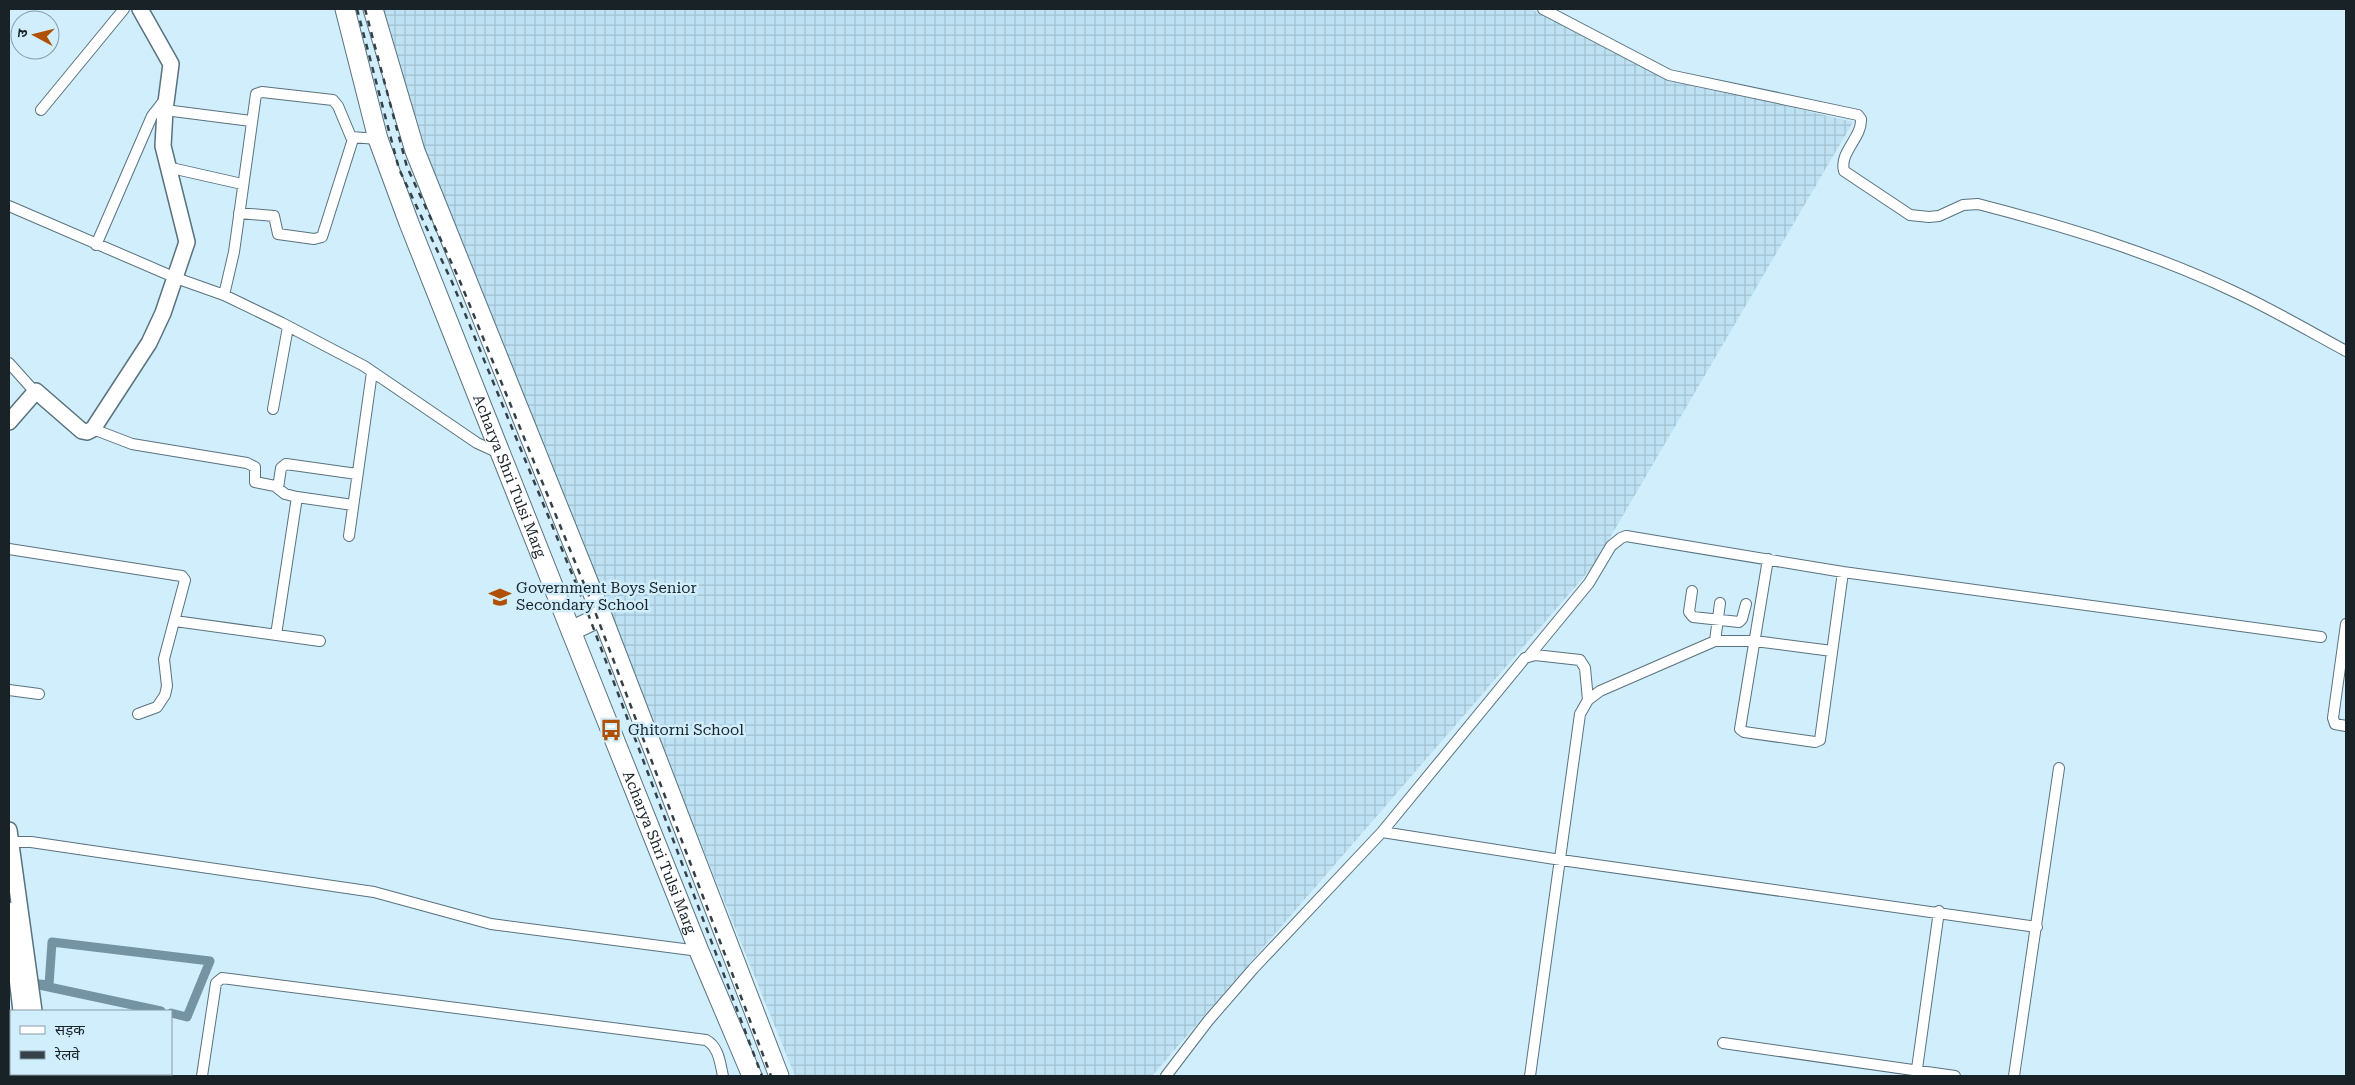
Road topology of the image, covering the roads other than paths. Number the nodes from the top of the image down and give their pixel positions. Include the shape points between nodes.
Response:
1 (124, 9) edge
2 (140, 9) edge
3 (345, 9) edge
4 (372, 9) edge
5 (1543, 9) edge
6 (165, 103) junction
7 (41, 110) dead end
8 (251, 121) junction
9 (353, 139) junction
10 (378, 139) junction
11 (167, 167) junction
12 (242, 184) junction
13 (9, 206) edge
14 (239, 213) junction
15 (96, 245) junction
16 (176, 278) junction
17 (224, 295) junction
18 (288, 327) junction
19 (2346, 351) edge
20 (9, 363) edge
21 (372, 372) junction
22 (34, 392) junction
23 (273, 409) dead end
24 (9, 422) edge
25 (93, 428) junction
26 (502, 454) junction
27 (357, 474) junction
28 (278, 488) junction
29 (297, 497) junction
30 (353, 505) junction
31 (349, 536) dead end
32 (9, 549) edge
33 (1768, 559) junction
34 (1843, 572) junction
35 (1692, 592) dead end
36 (1720, 603) dead end
37 (1746, 604) dead end
38 (602, 616) junction
39 (1717, 620) junction
40 (176, 621) junction
41 (2346, 624) edge
42 (570, 631) junction
43 (276, 635) junction
44 (2320, 637) dead end
45 (320, 641) dead end
46 (1715, 641) junction
47 (1755, 641) junction
48 (1832, 651) junction
49 (1529, 656) junction
50 (9, 690) edge
51 (39, 694) dead end
52 (1588, 700) junction
53 (138, 714) dead end
54 (2346, 726) edge
55 (2059, 768) dead end
56 (1382, 832) junction
57 (10, 838) edge
58 (1561, 860) junction
59 (9, 910) edge
60 (1939, 911) junction
61 (2037, 927) junction
62 (699, 951) junction
63 (22, 972) junction
64 (21, 1010) edge
65 (34, 1010) edge
66 (1724, 1043) dead end
67 (1917, 1074) edge
68 (202, 1076) edge
69 (723, 1076) edge
70 (752, 1076) edge
71 (779, 1076) edge
72 (1166, 1076) edge
73 (1530, 1076) edge
74 (1955, 1076) edge
75 (2014, 1076) edge

1 - 7 street
2 - 6 street via 171,64
3 - 10 highway, Acharya Shri Tulsi Marg
4 - 38 highway, Acharya Shri Tulsi Marg via 414,151
5 - 19 street via 1669,75 1858,115 1860,129 1844,158 1844,171 1910,215 1939,216 1963,205 1978,204 2101,239 2231,290
6 - 8 street
6 - 11 street via 163,146
6 - 15 street via 152,116
8 - 9 street via 254,98 259,92 323,98 336,102 347,132
8 - 12 street
9 - 10 street
9 - 14 street via 322,237 314,239 278,234 274,216
10 - 26 highway, Acharya Shri Tulsi Marg
11 - 12 street
11 - 16 street via 187,238
12 - 14 street
13 - 15 street
14 - 17 street
15 - 16 street
16 - 17 street
16 - 25 street via 149,343
17 - 18 street
18 - 21 street
18 - 23 street
20 - 22 street
21 - 26 street via 477,443
21 - 27 street
22 - 24 street
22 - 25 street via 41,394 82,431
25 - 28 street via 132,444 247,463 255,467 255,482
26 - 42 highway, Acharya Shri Tulsi Marg
27 - 28 street via 286,464 281,468
27 - 30 street
28 - 29 street
29 - 30 street
29 - 43 street
30 - 31 street
32 - 40 street via 182,576 186,580
33 - 34 street
33 - 47 street
33 - 49 street via 1626,536 1620,538 1611,546 1589,583
34 - 44 street
34 - 48 street
35 - 39 street via 1691,616
36 - 39 street
37 - 39 street via 1741,621
38 - 42 highway
38 - 71 highway, Acharya Shri Tulsi Marg
39 - 46 street
40 - 43 street
40 - 53 street via 164,659 167,686 164,695 158,707
41 - 54 street via 2333,718 2335,724
42 - 62 highway, Acharya Shri Tulsi Marg
43 - 45 street
46 - 47 street
46 - 52 street via 1600,691
47 - 48 street
47 - 48 street via 1740,729 1744,732 1820,740
49 - 52 street via 1580,660 1585,668
49 - 56 street
50 - 51 street
52 - 58 street via 1580,714
55 - 61 street
56 - 58 street
56 - 72 street via 1278,941 1208,1021
57 - 62 street via 374,892 491,924
57 - 63 street
58 - 60 street
58 - 73 street
59 - 63 street
60 - 61 street
60 - 67 street
61 - 75 street
62 - 70 highway, Acharya Shri Tulsi Marg
63 - 64 street
63 - 65 street
66 - 67 street
67 - 74 street
68 - 69 street via 216,983 222,978 694,1037 713,1044

